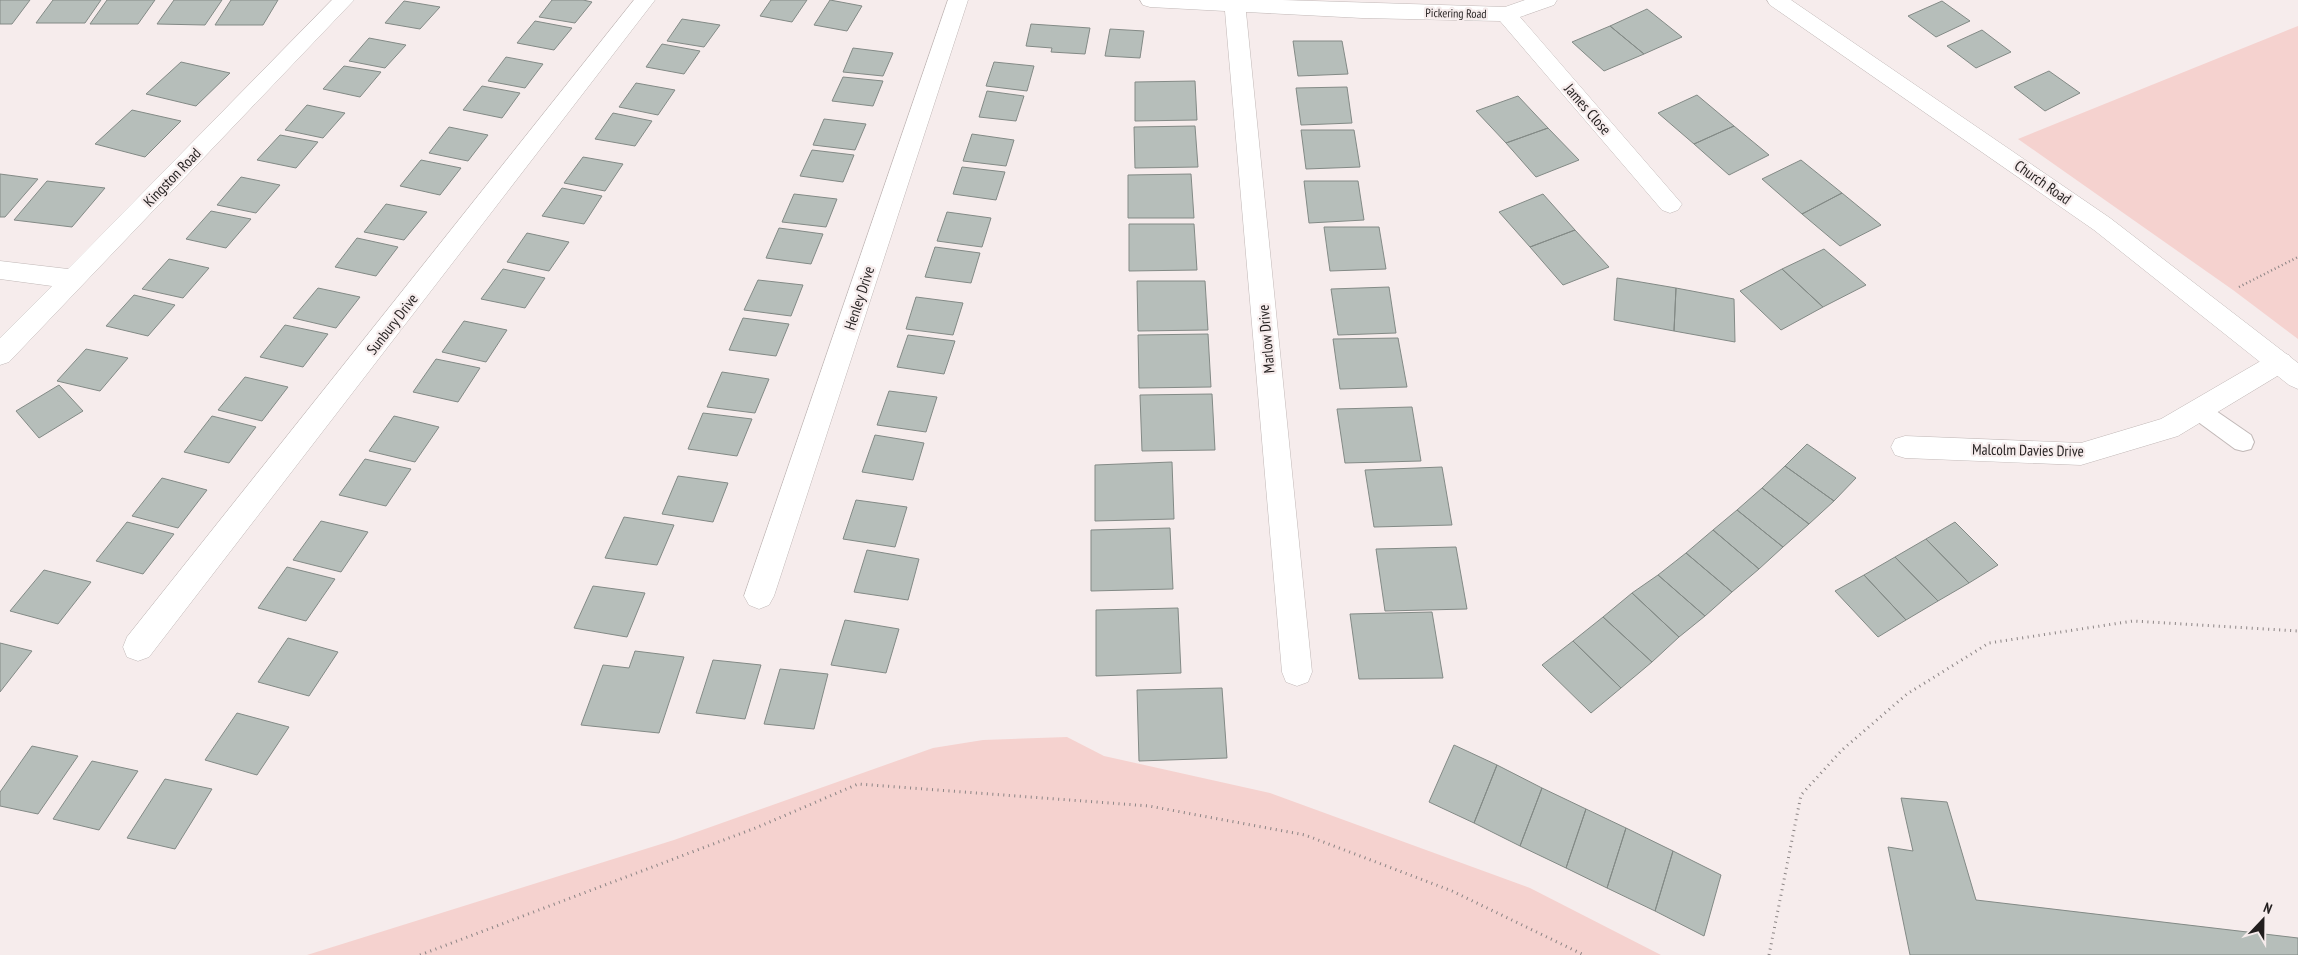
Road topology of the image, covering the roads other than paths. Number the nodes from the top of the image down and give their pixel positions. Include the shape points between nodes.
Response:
1 (344, 0) edge
2 (645, 0) edge
3 (958, 0) edge
4 (1150, 0) edge
5 (1547, 0) edge
6 (1777, 0) edge
7 (1235, 6) junction
8 (1506, 14) junction
9 (1670, 204) dead end
10 (0, 270) edge
11 (73, 279) junction
12 (0, 355) edge
13 (2289, 370) edge
14 (2198, 410) junction
15 (2243, 442) dead end
16 (1905, 447) dead end
17 (759, 596) dead end
18 (138, 648) dead end
19 (1297, 672) dead end

1 - 11 street, Kingston Road
2 - 18 street, Sunbury Drive
3 - 17 street, Henley Drive
4 - 7 street, Pickering Road
5 - 8 street, Pickering Road
6 - 13 street, Church Road via 2102,224
7 - 8 street, Pickering Road
7 - 19 street, Marlow Drive
8 - 9 street, James Close
10 - 11 street
11 - 12 street, Kingston Road
13 - 14 street, Malcolm Davies Drive
14 - 15 lane
14 - 16 street, Malcolm Davies Drive via 2169,428 2081,454

